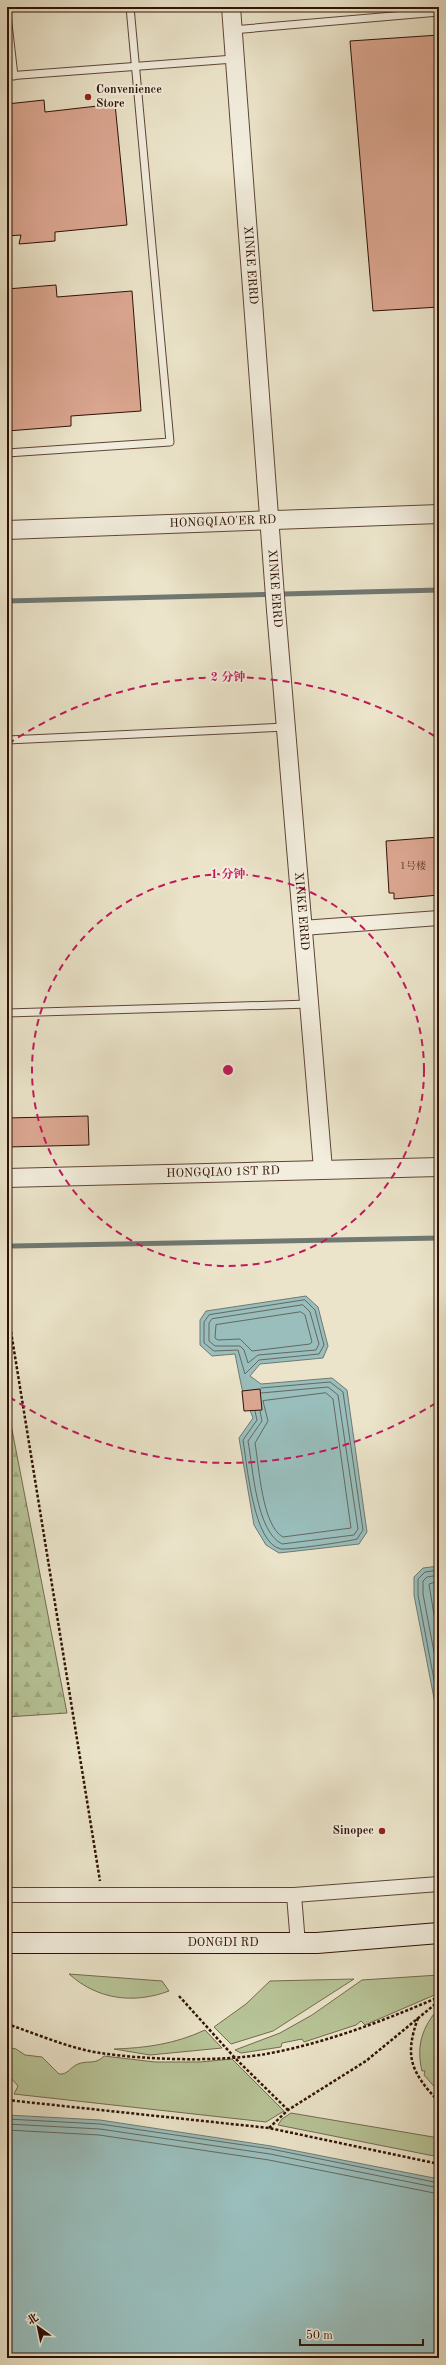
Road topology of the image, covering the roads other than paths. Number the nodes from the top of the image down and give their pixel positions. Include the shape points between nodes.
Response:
1 (130, 7) edge
2 (230, 7) edge
3 (439, 12) edge
4 (7, 15) edge
5 (232, 30) junction
6 (234, 59) junction
7 (136, 66) junction
8 (10, 76) edge
9 (7, 452) edge
10 (439, 514) edge
11 (270, 520) junction
12 (7, 530) edge
13 (286, 727) junction
14 (7, 740) edge
15 (439, 918) edge
16 (302, 928) junction
17 (309, 1004) junction
18 (7, 1013) edge
19 (439, 1167) edge
20 (323, 1169) junction
21 (7, 1178) edge
22 (439, 1884) edge
23 (7, 1895) edge
24 (294, 1895) junction
25 (439, 1933) edge
26 (7, 1943) edge
27 (298, 1944) junction

1 - 7 lane
2 - 5 street, XINKE ERRD
3 - 5 lane
4 - 8 lane
5 - 6 street, XINKE ERRD
6 - 7 lane
6 - 11 street, XINKE ERRD
7 - 8 lane
7 - 9 lane via 170,442
10 - 11 street, HONGQIAO'ER RD
11 - 12 street, HONGQIAO'ER RD
11 - 13 street, XINKE ERRD
13 - 14 lane
13 - 16 street, XINKE ERRD
15 - 16 street
16 - 17 street, XINKE ERRD
17 - 18 lane
17 - 20 street, XINKE ERRD
19 - 20 street, HONGQIAO 1ST RD
20 - 21 street, HONGQIAO 1ST RD
22 - 24 street
23 - 24 street
24 - 27 street
25 - 27 main road, DONGDI RD
26 - 27 main road, DONGDI RD

